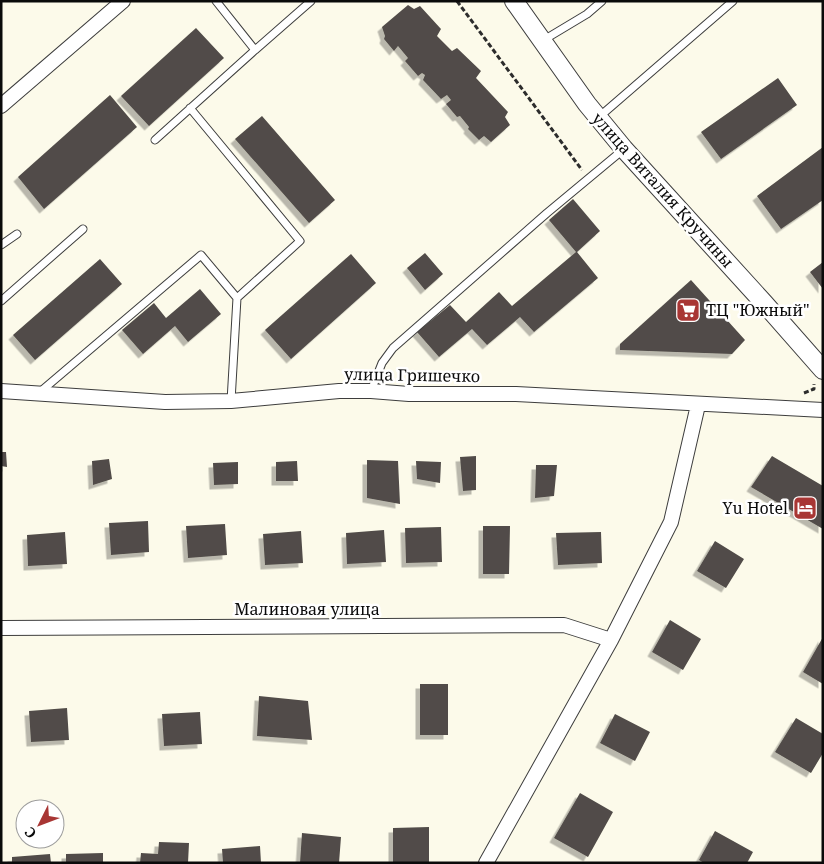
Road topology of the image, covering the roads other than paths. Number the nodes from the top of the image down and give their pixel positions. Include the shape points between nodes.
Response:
1 (123, 1) edge
2 (216, 1) edge
3 (311, 1) edge
4 (514, 1) edge
5 (602, 1) edge
6 (733, 1) edge
7 (542, 41) junction
8 (255, 50) junction
9 (1, 106) edge
10 (190, 108) junction
11 (598, 117) junction
12 (155, 140) dead end
13 (624, 149) junction
14 (83, 229) dead end
15 (17, 234) dead end
16 (1, 245) edge
17 (237, 298) junction
18 (1, 301) edge
19 (818, 375) edge
20 (1, 391) edge
21 (370, 391) junction
22 (39, 393) junction
23 (231, 400) junction
24 (698, 405) junction
25 (823, 410) edge
26 (1, 628) edge
27 (611, 640) junction
28 (486, 863) edge

1 - 9 street
2 - 8 lane
3 - 8 lane
4 - 7 street, улица Виталия Кручины
5 - 7 lane
6 - 11 lane
7 - 11 street, улица Виталия Кручины
8 - 10 lane
10 - 12 lane
10 - 17 lane via 300,241
11 - 13 street, улица Виталия Кручины
13 - 19 street, улица Виталия Кручины via 764,303
13 - 21 lane via 393,348 382,363
14 - 18 lane
15 - 16 lane
17 - 22 lane via 201,255
17 - 23 lane
20 - 22 street, улица Гришечко
21 - 23 street, улица Гришечко
21 - 24 street, улица Гришечко via 516,394
22 - 23 street, улица Гришечко via 165,402
24 - 25 street, улица Гришечко
24 - 27 street via 671,522
26 - 27 street, Малиновая улица via 564,625
27 - 28 street

